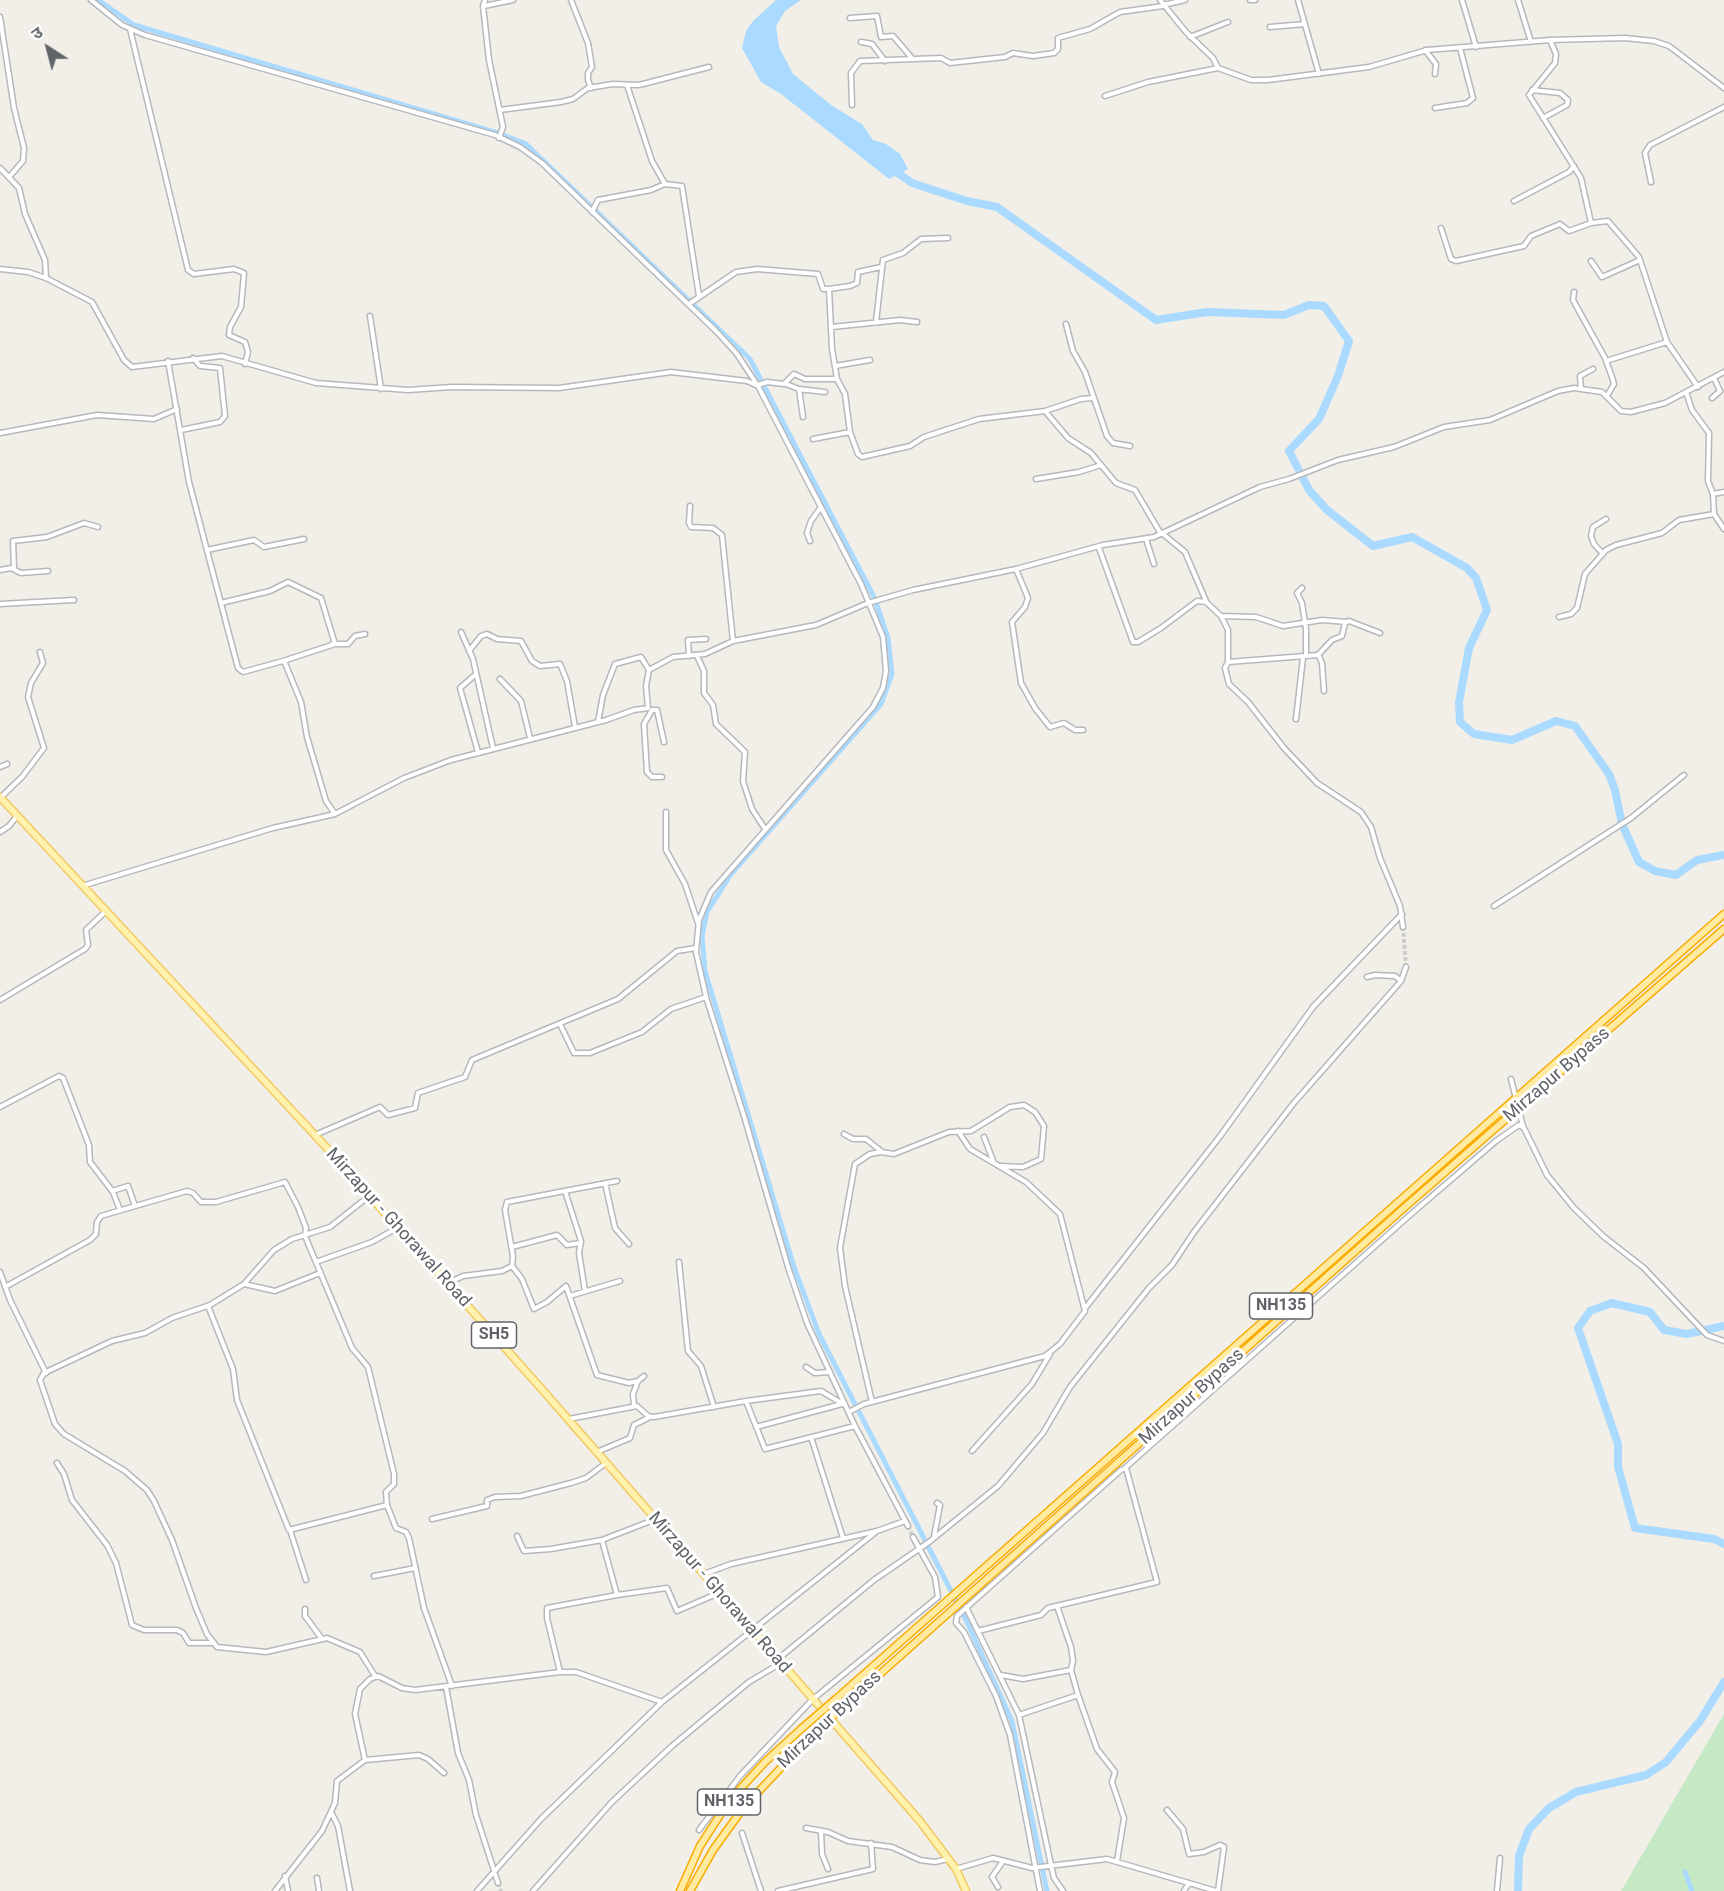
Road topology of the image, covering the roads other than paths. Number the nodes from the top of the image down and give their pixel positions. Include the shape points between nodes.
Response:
1 (91, 0) edge
2 (485, 0) edge
3 (513, 0) edge
4 (571, 0) edge
5 (1185, 0) edge
6 (1250, 0) edge
7 (1255, 0) edge
8 (1298, 0) edge
9 (1462, 0) edge
10 (1518, 0) edge
11 (1164, 3) edge
12 (483, 6) junction
13 (0, 17) edge
14 (850, 18) dead end
15 (1228, 22) dead end
16 (1305, 24) junction
17 (1270, 27) dead end
18 (130, 29) junction
19 (1192, 35) junction
20 (1550, 40) junction
21 (861, 42) dead end
22 (1531, 42) junction
23 (1476, 44) junction
24 (1460, 48) junction
25 (1425, 50) junction
26 (911, 57) junction
27 (885, 61) junction
28 (709, 67) dead end
29 (1218, 68) junction
30 (1319, 71) junction
31 (1435, 74) dead end
32 (627, 85) junction
33 (591, 88) junction
34 (1724, 88) edge
35 (1531, 90) junction
36 (1105, 96) dead end
37 (852, 105) dead end
38 (1724, 107) edge
39 (1435, 108) dead end
40 (500, 110) junction
41 (1543, 118) junction
42 (499, 137) junction
43 (1574, 166) junction
44 (0, 168) edge
45 (9, 176) junction
46 (1651, 182) dead end
47 (664, 184) junction
48 (1514, 201) dead end
49 (592, 211) junction
50 (1591, 223) junction
51 (1441, 228) dead end
52 (948, 238) dead end
53 (1640, 260) junction
54 (1591, 261) dead end
55 (881, 267) junction
56 (0, 269) edge
57 (46, 278) junction
58 (829, 290) junction
59 (1574, 292) dead end
60 (698, 297) junction
61 (690, 303) junction
62 (370, 315) dead end
63 (876, 322) junction
64 (917, 322) dead end
65 (1066, 324) dead end
66 (832, 327) junction
67 (1666, 342) junction
68 (193, 358) junction
69 (870, 360) dead end
70 (1606, 361) junction
71 (168, 362) junction
72 (245, 364) junction
73 (835, 366) junction
74 (1593, 369) dead end
75 (1724, 372) edge
76 (1714, 378) junction
77 (837, 379) junction
78 (785, 384) junction
79 (760, 385) junction
80 (1698, 387) junction
81 (381, 389) junction
82 (799, 389) junction
83 (1581, 390) junction
84 (825, 392) dead end
85 (1686, 392) junction
86 (1607, 396) junction
87 (1093, 398) junction
88 (1712, 398) dead end
89 (177, 409) junction
90 (1045, 411) junction
91 (803, 417) dead end
92 (181, 430) junction
93 (850, 432) junction
94 (0, 433) edge
95 (813, 439) dead end
96 (1130, 447) dead end
97 (1101, 465) junction
98 (1036, 480) dead end
99 (1724, 492) edge
100 (1713, 494) junction
101 (690, 506) dead end
102 (821, 507) junction
103 (1714, 514) junction
104 (1606, 519) dead end
105 (98, 527) dead end
106 (1724, 529) edge
107 (1162, 534) junction
108 (304, 539) dead end
109 (1146, 539) junction
110 (810, 541) dead end
111 (1099, 548) junction
112 (207, 550) junction
113 (1602, 554) junction
114 (1154, 564) dead end
115 (14, 569) junction
116 (1016, 569) junction
117 (0, 570) edge
118 (48, 571) dead end
119 (1302, 588) dead end
120 (74, 600) dead end
121 (870, 602) junction
122 (1206, 602) junction
123 (221, 603) junction
124 (0, 604) edge
125 (1221, 616) junction
126 (1559, 617) dead end
127 (1348, 622) junction
128 (1304, 624) junction
129 (461, 632) dead end
130 (1380, 633) dead end
131 (365, 634) dead end
132 (706, 639) dead end
133 (733, 641) junction
134 (331, 644) junction
135 (469, 651) junction
136 (40, 652) dead end
137 (1318, 654) junction
138 (689, 656) junction
139 (697, 656) junction
140 (1305, 656) junction
141 (283, 661) junction
142 (1228, 662) junction
143 (649, 670) junction
144 (476, 674) junction
145 (500, 679) dead end
146 (1324, 691) dead end
147 (650, 709) junction
148 (1296, 719) dead end
149 (598, 722) junction
150 (575, 728) junction
151 (1083, 730) dead end
152 (530, 738) junction
153 (664, 742) dead end
154 (493, 748) junction
155 (478, 752) junction
156 (7, 764) dead end
157 (0, 767) edge
158 (1684, 776) dead end
159 (662, 777) dead end
160 (0, 798) edge
161 (666, 812) dead end
162 (335, 814) junction
163 (17, 816) junction
164 (765, 829) junction
165 (0, 832) edge
166 (82, 886) junction
167 (1494, 906) dead end
168 (105, 912) junction
169 (1402, 914) junction
170 (1724, 914) edge
171 (698, 924) junction
172 (1403, 927) tunnel mouth
173 (1724, 929) edge
174 (696, 948) junction
175 (1406, 967) tunnel mouth
176 (1367, 977) dead end
177 (1401, 981) junction
178 (706, 997) junction
179 (0, 1000) edge
180 (560, 1024) junction
181 (1511, 1079) dead end
182 (1516, 1097) junction
183 (0, 1107) edge
184 (1519, 1108) junction
185 (1523, 1127) junction
186 (958, 1131) junction
187 (844, 1134) dead end
188 (315, 1135) junction
189 (984, 1137) dead end
190 (881, 1152) junction
191 (994, 1163) junction
192 (1000, 1166) junction
193 (617, 1181) dead end
194 (604, 1183) junction
195 (112, 1191) junction
196 (565, 1191) junction
197 (369, 1196) junction
198 (135, 1206) junction
199 (120, 1210) junction
200 (398, 1227) junction
201 (305, 1236) junction
202 (580, 1243) junction
203 (629, 1244) dead end
204 (512, 1247) junction
205 (316, 1262) junction
206 (679, 1262) dead end
207 (512, 1266) junction
208 (0, 1272) edge
209 (320, 1273) junction
210 (620, 1281) dead end
211 (448, 1282) junction
212 (243, 1284) junction
213 (3, 1286) edge
214 (585, 1291) junction
215 (570, 1296) junction
216 (1259, 1301) dead end
217 (208, 1306) junction
218 (1086, 1307) junction
219 (1279, 1307) junction
220 (1289, 1311) junction
221 (1724, 1341) edge
222 (1050, 1354) junction
223 (806, 1367) dead end
224 (830, 1372) junction
225 (46, 1373) junction
226 (644, 1376) dead end
227 (639, 1381) junction
228 (746, 1401) junction
229 (872, 1402) junction
230 (844, 1404) junction
231 (634, 1406) junction
232 (714, 1407) junction
233 (849, 1412) junction
234 (650, 1417) junction
235 (568, 1419) junction
236 (855, 1425) junction
237 (756, 1427) junction
238 (811, 1437) junction
239 (972, 1451) dead end
240 (596, 1452) junction
241 (57, 1463) dead end
242 (606, 1463) junction
243 (1125, 1468) junction
244 (937, 1503) dead end
245 (387, 1504) junction
246 (432, 1519) dead end
247 (656, 1520) junction
248 (289, 1530) junction
249 (877, 1531) junction
250 (518, 1536) dead end
251 (913, 1537) tunnel mouth
252 (843, 1538) junction
253 (934, 1538) junction
254 (602, 1540) junction
255 (920, 1547) junction
256 (415, 1568) junction
257 (704, 1574) junction
258 (374, 1576) dead end
259 (306, 1580) dead end
260 (719, 1593) junction
261 (617, 1595) junction
262 (1057, 1606) junction
263 (305, 1609) dead end
264 (964, 1609) junction
265 (751, 1629) junction
266 (978, 1631) junction
267 (322, 1639) junction
268 (213, 1643) junction
269 (779, 1662) junction
270 (1071, 1670) junction
271 (560, 1672) junction
272 (1000, 1675) junction
273 (375, 1676) junction
274 (452, 1686) junction
275 (446, 1687) junction
276 (1078, 1695) junction
277 (812, 1700) junction
278 (662, 1702) junction
279 (1019, 1715) junction
280 (365, 1760) junction
281 (444, 1773) dead end
282 (1167, 1810) dead end
283 (331, 1812) junction
284 (806, 1828) dead end
285 (699, 1830) dead end
286 (821, 1832) junction
287 (742, 1833) dead end
288 (871, 1843) junction
289 (949, 1858) junction
290 (1500, 1858) dead end
291 (1003, 1861) junction
292 (1117, 1861) junction
293 (1048, 1865) junction
294 (1037, 1867) junction
295 (828, 1869) dead end
296 (956, 1869) junction
297 (494, 1872) junction
298 (285, 1876) junction
299 (317, 1878) dead end
300 (498, 1883) tunnel mouth
301 (1189, 1883) junction
302 (998, 1887) dead end
303 (1209, 1890) edge
304 (275, 1891) edge
305 (288, 1891) edge
306 (320, 1891) edge
307 (350, 1891) edge
308 (477, 1891) edge
309 (533, 1891) edge
310 (680, 1891) edge
311 (690, 1891) edge
312 (761, 1891) edge
313 (778, 1891) edge
314 (966, 1891) edge
315 (1040, 1891) edge
316 (1063, 1891) edge
317 (1184, 1891) edge
318 (1217, 1891) edge
319 (1497, 1891) edge

1 - 18 street
2 - 12 street
3 - 12 street
4 - 33 street via 588,43
5 - 11 street
6 - 7 street
8 - 16 street
9 - 23 street
10 - 22 street
11 - 19 street
11 - 26 street via 1120,12 1090,29 1058,38 1054,53 1013,53 950,63 940,58
12 - 40 street
13 - 45 street via 24,148 23,161
14 - 26 street via 877,16 881,37 893,36
15 - 19 street
16 - 17 street
16 - 30 street
18 - 42 street
18 - 72 street via 188,270 194,274 234,269 244,273 242,307 229,335 245,342
19 - 29 street
20 - 22 street
20 - 34 street via 1625,38 1659,42 1676,50
20 - 35 street via 1556,58
21 - 27 street via 872,44
22 - 23 street
23 - 24 street
24 - 25 street
24 - 39 street via 1473,98 1467,103
25 - 30 street via 1377,66
25 - 31 street via 1436,64
26 - 27 street
27 - 37 street via 860,62 851,73
28 - 32 street
29 - 30 street via 1258,80
29 - 36 street via 1148,82
32 - 33 street
32 - 47 street via 641,132
33 - 40 street via 568,100
35 - 41 street via 1530,97
35 - 41 street via 1560,93 1568,100 1567,105
38 - 46 street via 1647,147
40 - 42 street via 503,127
41 - 43 street
42 - 49 street via 536,157
43 - 48 street via 1537,192
43 - 50 street via 1583,185
44 - 45 street
45 - 57 street via 19,188 24,211 44,256
47 - 49 street via 598,200
47 - 60 street via 682,186 685,193
49 - 61 street
50 - 51 street via 1569,231 1560,224 1530,236 1524,246 1456,261 1451,259
50 - 53 street via 1610,222
52 - 55 street via 921,239 903,253 885,259
53 - 54 street via 1604,277
53 - 67 street
55 - 58 street via 866,268 858,272 857,282
55 - 63 street
56 - 57 street
57 - 71 street via 94,305 129,366
58 - 60 street via 824,289 815,273 757,269 733,273
58 - 66 street
59 - 70 street via 1573,300
60 - 61 street
61 - 79 street
62 - 81 street
63 - 64 street
63 - 66 street
65 - 87 street
66 - 73 street
67 - 70 street
67 - 80 street
68 - 71 street
68 - 72 street via 222,356
68 - 92 street via 200,366 220,368 225,416 220,422
69 - 73 street
70 - 86 street via 1614,384
71 - 89 street
72 - 81 street via 316,383
73 - 77 street
74 - 83 street via 1580,376
75 - 76 street
76 - 80 street
76 - 88 street via 1720,391
77 - 78 street via 805,379 794,374
77 - 93 street via 845,393
78 - 79 street
78 - 82 street
79 - 81 street via 671,372 554,388
79 - 102 street
80 - 85 street
82 - 84 street
82 - 91 street
83 - 86 street
83 - 107 street via 1558,390 1490,420 1444,427 1394,447 1349,457 1253,490
85 - 86 street via 1665,403 1625,412 1617,409
85 - 100 street via 1692,410 1709,433 1707,473
87 - 90 street
87 - 96 street via 1108,438 1117,445
89 - 92 street
89 - 94 street via 154,419 97,415
90 - 93 street via 979,419 924,437 910,446 862,457
90 - 97 street
92 - 112 street via 189,482
93 - 95 street
97 - 98 street
97 - 107 street via 1120,486 1135,490
99 - 100 street
100 - 103 street
101 - 133 street via 691,527 712,528 722,535
102 - 110 street via 811,520 807,533
102 - 121 street
103 - 106 street
103 - 113 street via 1679,520 1662,533 1616,545
104 - 113 street via 1593,527 1594,544
105 - 115 street via 84,523 47,537 15,540 11,545
107 - 109 street
107 - 122 street via 1185,552
108 - 112 street via 264,547 254,540
109 - 111 street
109 - 114 street
111 - 116 street
111 - 122 street via 1133,642 1161,628 1197,601
112 - 123 street
113 - 126 street via 1585,574 1577,608
115 - 117 street
115 - 118 street via 21,573
116 - 121 street
116 - 151 street via 1028,598 1012,622 1021,683 1050,727 1064,723
119 - 128 street via 1297,593
120 - 124 street
121 - 133 street via 816,625
121 - 164 street via 885,645 886,671 878,698
122 - 125 street
123 - 134 street via 292,583 321,598 335,640
123 - 141 street via 238,670
125 - 128 street via 1256,617 1283,626
125 - 142 street via 1228,630
127 - 128 street
127 - 130 street
127 - 137 street via 1342,636
128 - 140 street
129 - 135 street
131 - 134 street via 356,635 348,644
132 - 138 street via 688,640
133 - 139 street
134 - 141 street
135 - 144 street
135 - 150 street via 487,634 521,641 532,661 540,666 560,664
136 - 160 street via 43,663 31,683 28,698 44,748
137 - 140 street
137 - 146 street
138 - 139 street
138 - 143 street via 673,657
139 - 164 street via 704,671 703,689 713,705 716,724 745,752 743,781 752,809
140 - 142 street
140 - 148 street
141 - 162 street via 301,702 326,801
142 - 169 street via 1225,668 1229,684 1284,748 1330,794 1358,808 1366,819
143 - 147 street via 646,686
143 - 149 street via 641,657 615,664
144 - 154 street
144 - 155 street via 460,688
145 - 152 street via 520,700
147 - 149 street
147 - 153 street via 657,710
147 - 159 street via 644,724 647,772 652,777
149 - 150 street
150 - 152 street
152 - 154 street
154 - 155 street
155 - 162 street via 404,778
156 - 157 street
158 - 167 street via 1632,818
160 - 163 main road, Mirzapur - Ghorawal Road / SH5
161 - 171 street via 666,850 685,884
162 - 166 street via 273,828
163 - 165 street
163 - 166 main road, Mirzapur - Ghorawal Road / SH5
164 - 171 street via 711,892
166 - 168 main road, Mirzapur - Ghorawal Road / SH5
168 - 179 street via 86,930 86,949
168 - 188 main road, Mirzapur - Ghorawal Road / SH5
169 - 172 street
169 - 218 street via 1313,1007 1221,1135
170 - 182 highway, Mirzapur Bypass / NH135
171 - 174 street
173 - 184 highway, Mirzapur Bypass / NH135
174 - 178 street
174 - 180 street via 677,951 624,996
175 - 177 street
176 - 177 street via 1395,976
177 - 253 street via 1284,1115 1172,1265 1065,1394 1034,1445 986,1498
178 - 180 street via 671,1009 642,1032 591,1053 578,1055 572,1051
178 - 224 street via 788,1268
180 - 188 street via 472,1060 465,1077 418,1092 415,1108 388,1115 380,1107
181 - 182 street
182 - 184 street
182 - 219 highway, Mirzapur Bypass / NH135
183 - 195 street via 62,1077 89,1145 90,1162
184 - 185 street
184 - 220 highway, Mirzapur Bypass / NH135
185 - 221 street via 1540,1164 1561,1195 1603,1236 1644,1268 1704,1332
185 - 243 street via 1516,1125 1496,1141
186 - 190 street via 894,1154
186 - 191 street via 970,1149
186 - 192 street via 975,1130 1014,1105 1035,1113 1044,1126 1041,1159 1023,1167
187 - 190 street via 866,1139
188 - 197 main road, Mirzapur - Ghorawal Road / SH5
189 - 191 street
190 - 229 street via 865,1156 855,1164 840,1241 845,1286
191 - 192 street
192 - 218 street via 1026,1182 1060,1214
193 - 194 street
194 - 196 street
194 - 203 street via 615,1228
195 - 198 street via 128,1185
195 - 199 street
196 - 202 street
196 - 204 street via 505,1202
197 - 200 main road, Mirzapur - Ghorawal Road / SH5
197 - 201 street via 330,1227
198 - 199 street
198 - 201 street via 187,1191 201,1202 216,1202 285,1182 306,1228
199 - 213 street via 99,1217 96,1234 90,1240
200 - 205 street via 372,1242
200 - 211 main road, Mirzapur - Ghorawal Road / SH5
201 - 205 street
201 - 212 street via 274,1250
202 - 204 street via 567,1245 557,1235
202 - 214 street
204 - 207 street
205 - 209 street
206 - 232 street via 688,1351 701,1366
207 - 211 street
207 - 215 street via 534,1309 565,1286
208 - 213 street
209 - 212 street via 275,1291
209 - 245 street via 355,1354 368,1367 394,1474 394,1484 386,1492
210 - 214 street
211 - 235 main road, Mirzapur - Ghorawal Road / SH5
212 - 217 street
213 - 225 street
214 - 215 street
215 - 227 street via 597,1375 629,1383
216 - 219 street via 1269,1300
217 - 225 street via 172,1318 146,1333 112,1341
217 - 248 street via 235,1375 237,1400
218 - 222 street
219 - 220 street
219 - 310 highway, Mirzapur Bypass / NH135, bridge via 765,1762 729,1801 700,1846
220 - 311 highway, Mirzapur Bypass / NH135, bridge via 808,1738 744,1807
222 - 229 street
222 - 239 street via 1032,1384
223 - 224 street via 815,1373
224 - 230 street
225 - 268 street via 40,1380 59,1428 73,1441 133,1477 154,1500
226 - 227 street
227 - 231 street via 633,1395
228 - 230 street via 821,1391
228 - 232 street
228 - 237 street
229 - 233 street
230 - 233 street
230 - 237 street
231 - 234 street via 640,1406
231 - 235 street
232 - 234 street
233 - 236 street
234 - 240 street via 634,1425 630,1438
235 - 240 main road, Mirzapur - Ghorawal Road / SH5
236 - 238 street
236 - 249 street via 907,1523
237 - 238 street via 765,1449
238 - 252 street
240 - 242 main road, Mirzapur - Ghorawal Road / SH5
241 - 268 street via 72,1500 116,1563 132,1625 144,1630 177,1630 189,1643
242 - 246 street via 586,1478 571,1483 521,1496 495,1497 487,1500 487,1506
242 - 247 main road, Mirzapur - Ghorawal Road / SH5
243 - 262 street via 1158,1581
243 - 264 street
244 - 253 street via 940,1505
245 - 248 street
245 - 256 street via 396,1528 408,1535
247 - 254 street
247 - 257 main road, Mirzapur - Ghorawal Road / SH5
248 - 259 street
249 - 252 street
249 - 265 street
250 - 254 street via 522,1549 533,1551
251 - 255 street
252 - 257 street
253 - 255 street
254 - 261 street
255 - 269 street via 840,1607
255 - 277 street via 935,1577 938,1597
256 - 258 street
256 - 274 street via 424,1608
257 - 260 main road, Mirzapur - Ghorawal Road / SH5
260 - 261 street via 677,1611 667,1588
260 - 265 main road, Mirzapur - Ghorawal Road / SH5
261 - 271 street via 548,1608
262 - 266 street via 1041,1615
262 - 270 street via 1072,1655
263 - 267 street via 305,1616
264 - 266 street
264 - 294 street via 956,1623 996,1696 1010,1735
265 - 269 main road, Mirzapur - Ghorawal Road / SH5
265 - 278 street
266 - 272 street
267 - 268 street via 266,1652 224,1649
267 - 273 street via 360,1652
269 - 277 main road, Mirzapur - Ghorawal Road / SH5
269 - 309 street via 672,1746 612,1802
270 - 272 street via 1023,1679
270 - 276 street
271 - 274 street
271 - 278 street via 583,1674
272 - 279 street
273 - 275 street via 408,1690
273 - 280 street via 366,1682 356,1699 356,1726
274 - 275 street
275 - 297 street via 458,1753
276 - 279 street
276 - 292 street via 1097,1749 1114,1772 1112,1782 1124,1818
277 - 285 street via 740,1776
277 - 289 main road, Mirzapur - Ghorawal Road / SH5
278 - 297 street via 541,1819
279 - 293 street
280 - 281 street via 419,1755
280 - 283 street via 337,1781
282 - 318 street via 1183,1829 1189,1854 1218,1845 1224,1847
283 - 298 street via 322,1831
283 - 307 street via 338,1826
284 - 286 street
286 - 288 street
286 - 295 street via 822,1854
287 - 312 street
288 - 289 street via 892,1847 920,1860
288 - 313 street via 873,1869
289 - 296 main road, Mirzapur - Ghorawal Road / SH5
290 - 319 street
291 - 294 street
291 - 296 street via 993,1858
291 - 302 street via 992,1877
292 - 293 street via 1096,1858
292 - 301 street
293 - 294 street
293 - 316 street
294 - 315 street
296 - 314 main road, Mirzapur - Ghorawal Road / SH5
297 - 300 street
297 - 308 street
298 - 304 street
298 - 305 street
299 - 306 street
301 - 303 street
301 - 317 street
303 - 318 street

